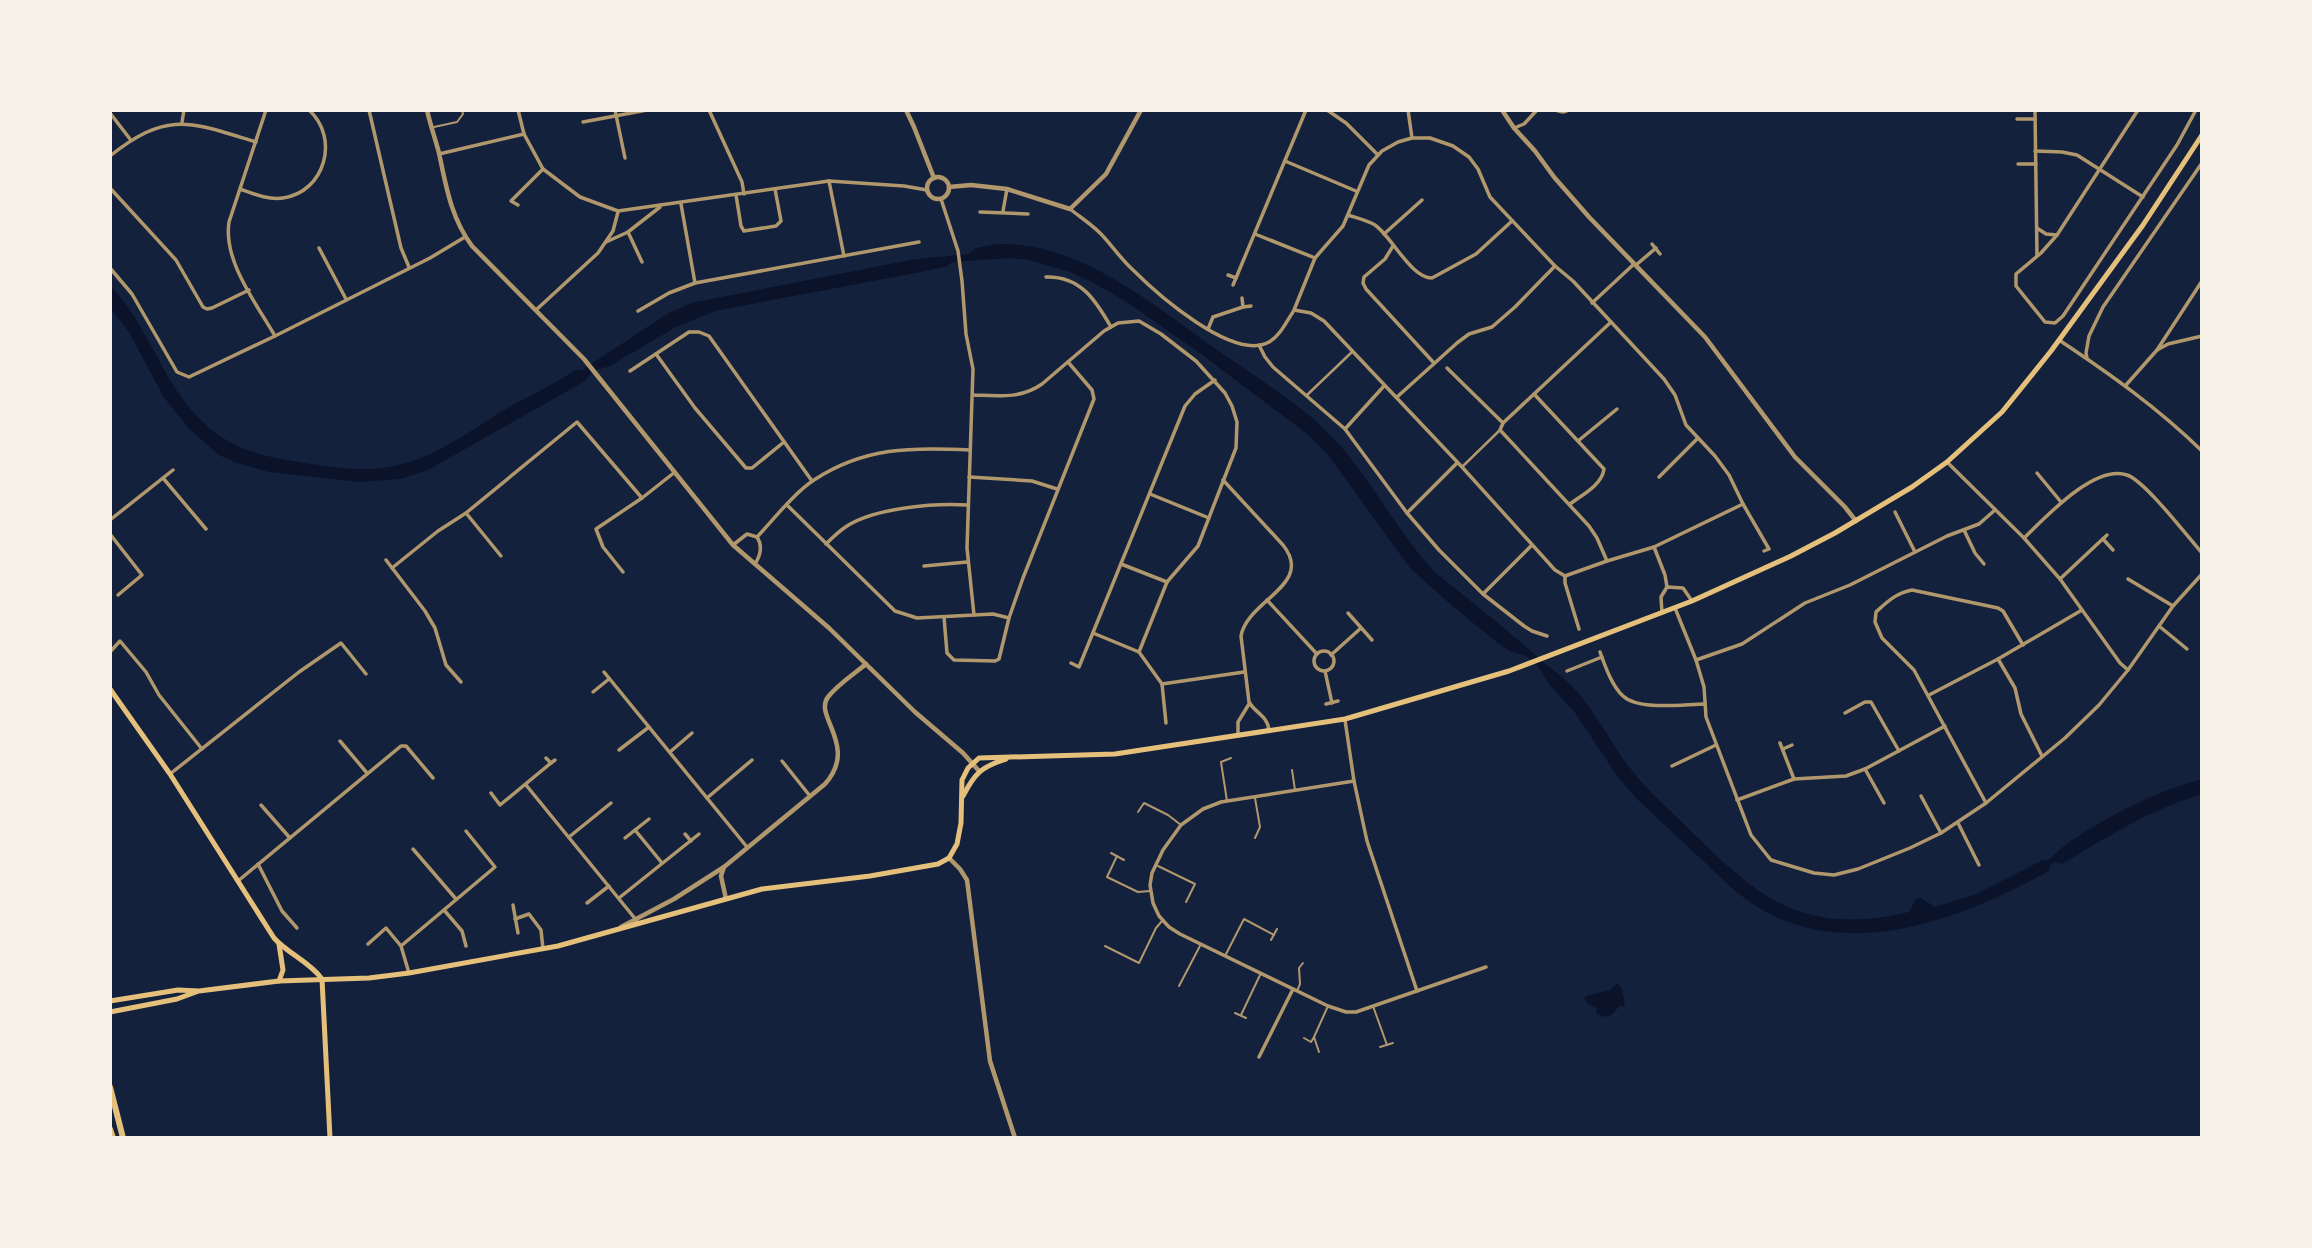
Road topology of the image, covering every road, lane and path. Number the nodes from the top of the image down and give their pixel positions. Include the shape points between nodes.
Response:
1 (184, 110) edge
2 (266, 110) edge
3 (309, 110) edge
4 (369, 110) edge
5 (428, 110) edge
6 (462, 110) edge
7 (518, 110) edge
8 (615, 110) edge
9 (648, 110) edge
10 (709, 110) edge
11 (906, 110) edge
12 (1141, 110) edge
13 (1306, 110) edge
14 (1327, 110) edge
15 (1408, 110) edge
16 (1502, 110) edge
17 (1537, 110) edge
18 (1555, 110) edge
19 (1569, 110) edge
20 (2035, 110) edge
21 (2138, 110) edge
22 (2195, 111) edge
23 (110, 113) edge
24 (616, 116) junction
25 (2035, 118) junction
26 (2017, 119) dead end
27 (182, 122) junction
28 (583, 122) dead end
29 (432, 124) junction
30 (1514, 128) junction
31 (524, 134) junction
32 (2202, 135) edge
33 (1412, 138) junction
34 (131, 139) junction
35 (256, 142) junction
36 (2035, 151) junction
37 (439, 154) junction
38 (1378, 155) junction
39 (110, 156) edge
40 (625, 158) dead end
41 (1285, 161) junction
42 (2202, 163) edge
43 (2018, 164) dead end
44 (2036, 164) junction
45 (543, 169) junction
46 (2100, 169) junction
47 (934, 178) junction
48 (829, 181) junction
49 (949, 187) junction
50 (110, 188) edge
51 (240, 189) junction
52 (775, 189) junction
53 (1007, 189) junction
54 (927, 191) junction
55 (1356, 191) junction
56 (744, 194) junction
57 (736, 195) junction
58 (2143, 197) junction
59 (941, 199) junction
60 (1422, 200) dead end
61 (681, 204) junction
62 (518, 205) dead end
63 (662, 206) junction
64 (1070, 209) junction
65 (618, 211) junction
66 (1003, 211) junction
67 (980, 212) dead end
68 (1028, 214) dead end
69 (1348, 215) junction
70 (1512, 221) junction
71 (2037, 228) junction
72 (628, 232) junction
73 (1255, 234) junction
74 (1384, 234) junction
75 (2057, 235) junction
76 (465, 237) junction
77 (606, 242) junction
78 (919, 242) dead end
79 (1393, 246) junction
80 (319, 248) dead end
81 (1660, 254) dead end
82 (844, 256) junction
83 (2037, 256) junction
84 (1315, 258) junction
85 (642, 262) dead end
86 (1635, 264) junction
87 (1555, 266) junction
88 (110, 268) edge
89 (409, 268) junction
90 (1228, 275) dead end
91 (1046, 277) dead end
92 (1236, 278) junction
93 (2202, 281) edge
94 (695, 283) junction
95 (1233, 285) dead end
96 (248, 290) junction
97 (1242, 298) dead end
98 (346, 300) junction
99 (1592, 303) junction
100 (1251, 306) dead end
101 (1243, 307) junction
102 (536, 310) junction
103 (1294, 310) junction
104 (638, 312) dead end
105 (1611, 322) junction
106 (1111, 327) junction
107 (1208, 329) junction
108 (275, 336) junction
109 (2202, 336) edge
110 (2059, 340) junction
111 (1259, 345) junction
112 (2157, 350) junction
113 (1352, 352) junction
114 (656, 354) junction
115 (2087, 358) junction
116 (1437, 361) junction
117 (1068, 362) junction
118 (1447, 368) joint
119 (630, 370) dead end
120 (1214, 380) junction
121 (2126, 385) junction
122 (1384, 386) junction
123 (1534, 394) junction
124 (973, 395) junction
125 (1307, 396) junction
126 (1397, 398) junction
127 (1617, 409) dead end
128 (1503, 423) junction
129 (1345, 429) junction
130 (1500, 430) junction
131 (1698, 438) junction
132 (784, 442) junction
133 (1578, 442) junction
134 (970, 450) junction
135 (2202, 451) edge
136 (1947, 462) junction
137 (1457, 463) junction
138 (1462, 467) junction
139 (173, 470) dead end
140 (675, 472) junction
141 (2037, 473) dead end
142 (969, 477) junction
143 (1659, 477) dead end
144 (163, 478) junction
145 (1223, 480) junction
146 (812, 481) junction
147 (1058, 489) junction
148 (1150, 494) junction
149 (642, 498) junction
150 (2061, 502) junction
151 (1570, 504) junction
152 (1743, 504) junction
153 (788, 505) junction
154 (968, 505) junction
155 (1995, 510) junction
156 (466, 513) junction
157 (1407, 513) junction
158 (1895, 513) dead end
159 (1209, 518) junction
160 (110, 520) edge
161 (1856, 521) junction
162 (206, 529) dead end
163 (1964, 530) junction
164 (110, 534) edge
165 (2107, 535) dead end
166 (757, 537) junction
167 (2024, 538) junction
168 (2103, 539) junction
169 (826, 544) junction
170 (733, 545) junction
171 (1532, 545) junction
172 (1654, 547) junction
173 (1769, 549) dead end
174 (2113, 550) dead end
175 (1915, 552) junction
176 (2202, 553) edge
177 (501, 556) dead end
178 (386, 560) dead end
179 (1607, 561) junction
180 (967, 562) junction
181 (1121, 564) junction
182 (1983, 564) dead end
183 (755, 565) junction
184 (924, 566) dead end
185 (392, 568) junction
186 (624, 572) dead end
187 (2202, 574) edge
188 (1565, 576) junction
189 (2060, 579) junction
190 (2128, 579) dead end
191 (1167, 582) junction
192 (1667, 587) junction
193 (1483, 594) junction
194 (118, 595) dead end
195 (1267, 600) junction
196 (1692, 601) junction
197 (2173, 606) junction
198 (1675, 608) junction
199 (2082, 610) junction
200 (1348, 613) dead end
201 (1662, 613) junction
202 (974, 614) junction
203 (944, 617) junction
204 (1009, 618) junction
205 (2158, 626) junction
206 (1361, 628) junction
207 (1579, 629) dead end
208 (1093, 633) junction
209 (1547, 636) dead end
210 (1372, 640) dead end
211 (2023, 645) junction
212 (2187, 649) dead end
213 (110, 652) edge
214 (1139, 652) junction
215 (1317, 654) junction
216 (1331, 655) junction
217 (1998, 659) junction
218 (1696, 660) junction
219 (1071, 663) dead end
220 (866, 664) junction
221 (2128, 670) junction
222 (1325, 671) junction
223 (1567, 671) dead end
224 (604, 672) dead end
225 (1244, 672) junction
226 (366, 674) dead end
227 (609, 679) junction
228 (461, 682) dead end
229 (1162, 684) junction
230 (110, 689) edge
231 (593, 692) dead end
232 (1929, 695) junction
233 (1338, 701) dead end
234 (1249, 702) junction
235 (1332, 702) junction
236 (1326, 704) dead end
237 (1705, 704) junction
238 (1845, 713) dead end
239 (1345, 719) junction
240 (1167, 723) dead end
241 (649, 726) junction
242 (1945, 726) junction
243 (1269, 730) junction
244 (692, 733) dead end
245 (1237, 735) junction
246 (340, 741) dead end
247 (1780, 743) dead end
248 (1716, 745) junction
249 (1792, 745) dead end
250 (202, 749) junction
251 (1783, 749) junction
252 (620, 750) dead end
253 (1899, 751) junction
254 (670, 752) junction
255 (2042, 756) junction
256 (547, 758) dead end
257 (1009, 758) junction
258 (1231, 758) dead end
259 (752, 760) dead end
260 (782, 761) dead end
261 (972, 762) junction
262 (1672, 766) dead end
263 (1865, 769) junction
264 (1292, 770) dead end
265 (979, 771) junction
266 (367, 773) junction
267 (170, 775) junction
268 (433, 778) dead end
269 (1794, 779) junction
270 (1354, 781) junction
271 (526, 785) junction
272 (1295, 790) junction
273 (491, 793) dead end
274 (810, 796) junction
275 (1921, 796) dead end
276 (1254, 797) junction
277 (707, 798) junction
278 (961, 800) junction
279 (1737, 800) junction
280 (1227, 801) junction
281 (611, 803) dead end
282 (1884, 803) dead end
283 (1986, 803) junction
284 (261, 804) dead end
285 (1138, 812) dead end
286 (649, 818) dead end
287 (1958, 822) junction
288 (1181, 825) junction
289 (635, 830) junction
290 (466, 831) dead end
291 (1941, 833) junction
292 (685, 834) dead end
293 (699, 834) dead end
294 (569, 837) junction
295 (290, 838) junction
296 (625, 838) dead end
297 (1255, 838) dead end
298 (691, 841) junction
299 (747, 847) junction
300 (413, 849) dead end
301 (1111, 853) dead end
302 (1117, 856) junction
303 (949, 858) junction
304 (1124, 860) dead end
305 (258, 863) junction
306 (662, 863) junction
307 (1156, 865) junction
308 (1979, 865) dead end
309 (724, 867) junction
310 (238, 881) junction
311 (609, 886) junction
312 (1150, 891) junction
313 (619, 898) junction
314 (456, 899) junction
315 (726, 899) junction
316 (1186, 902) dead end
317 (587, 903) dead end
318 (513, 905) dead end
319 (444, 910) junction
320 (515, 919) junction
321 (637, 920) junction
322 (1162, 921) junction
323 (297, 928) dead end
324 (459, 928) junction
325 (1277, 929) dead end
326 (454, 932) dead end
327 (517, 933) dead end
328 (1274, 935) junction
329 (1271, 940) dead end
330 (279, 944) junction
331 (368, 944) dead end
332 (1201, 944) junction
333 (401, 946) junction
334 (466, 946) dead end
335 (1105, 946) dead end
336 (544, 949) junction
337 (1225, 956) junction
338 (1303, 963) dead end
339 (1486, 967) dead end
340 (409, 973) junction
341 (1261, 973) junction
342 (322, 979) junction
343 (279, 981) junction
344 (1179, 986) dead end
345 (1295, 990) junction
346 (199, 991) junction
347 (1417, 991) junction
348 (110, 1001) edge
349 (1328, 1006) junction
350 (1373, 1006) junction
351 (110, 1012) edge
352 (1236, 1013) dead end
353 (1241, 1015) junction
354 (1246, 1018) dead end
355 (1314, 1037) junction
356 (1304, 1038) dead end
357 (1393, 1043) dead end
358 (1387, 1045) junction
359 (1380, 1047) dead end
360 (1319, 1052) dead end
361 (1259, 1057) dead end
362 (110, 1087) edge
363 (110, 1129) edge
364 (113, 1138) edge
365 (124, 1138) edge
366 (330, 1138) edge
367 (1015, 1138) edge

1 - 27 street
2 - 35 street
3 - 51 street via 324,132 327,150 312,182 286,198
4 - 89 street
5 - 29 street
6 - 29 lane via 457,122
7 - 31 street
8 - 24 street
9 - 24 street
10 - 56 street
11 - 47 street
12 - 64 street via 1106,174
13 - 41 street
14 - 38 street
15 - 33 street
16 - 30 street
17 - 30 street
18 - 19 street
20 - 25 street
21 - 46 street
22 - 58 street
23 - 34 street
24 - 28 street
24 - 40 street
25 - 26 street
25 - 36 street
27 - 34 street via 155,127
27 - 35 street
29 - 37 street
30 - 86 street
31 - 37 street
31 - 45 street
32 - 110 main road
33 - 38 street
33 - 70 street via 1438,139 1462,151 1478,169 1490,197
34 - 39 street
35 - 51 street
36 - 44 street
36 - 46 street via 2070,153
37 - 76 street via 453,212
38 - 55 street
41 - 55 street
41 - 73 street
42 - 115 street via 2104,307 2089,336
43 - 44 street
44 - 71 street
45 - 62 street via 511,201
45 - 65 street via 580,197
46 - 58 street
46 - 75 street
47 - 49 street via 944,179
47 - 54 street
48 - 52 street
48 - 54 street
48 - 82 street
49 - 53 street
49 - 59 street
50 - 96 street via 176,260 203,307 212,308
51 - 96 street via 227,239
52 - 56 street
52 - 57 street via 781,221 776,226 744,230
53 - 64 street
53 - 66 street
54 - 59 street via 930,197
55 - 69 street
56 - 57 street
57 - 61 street
58 - 83 street via 2057,322 2042,319 2015,283 2016,274
59 - 124 street via 961,269
60 - 74 street
61 - 63 street
61 - 94 street
63 - 65 street
63 - 72 street
64 - 107 street via 1098,230 1158,295
65 - 77 street
66 - 67 street
66 - 68 street
69 - 74 street
69 - 84 street
70 - 79 street via 1476,254 1432,278 1421,275
70 - 87 street
71 - 75 street
71 - 83 street
72 - 77 street
72 - 85 street
73 - 84 street
73 - 92 street
74 - 79 street
75 - 83 street
76 - 89 street
76 - 102 street
77 - 102 street
78 - 82 street
79 - 116 street via 1363,283
80 - 98 street
81 - 86 street via 1654,246
82 - 94 street
84 - 103 street
86 - 99 street
86 - 161 street via 1705,337 1795,457
87 - 99 street
87 - 116 street via 1492,327 1469,334
88 - 108 street via 132,294 174,368 183,375 194,376
89 - 98 street
90 - 92 street
91 - 106 street via 1076,284 1098,305
92 - 95 street
93 - 112 street
94 - 104 street
96 - 108 street
97 - 101 street
98 - 108 street
99 - 105 street
100 - 101 street
101 - 107 street via 1213,317
102 - 140 street via 584,359
103 - 111 street via 1276,336
103 - 113 street via 1324,321
105 - 123 street
105 - 131 street via 1664,379 1686,425
106 - 117 street
106 - 120 street via 1139,321 1196,361
107 - 111 street via 1236,342
109 - 112 street
110 - 115 street
110 - 136 main road via 2002,412
111 - 125 street via 1273,367
112 - 121 street
113 - 122 street
113 - 125 street
114 - 119 street
114 - 132 street via 689,332 709,336
114 - 132 street via 746,468
115 - 121 street
116 - 118 street
116 - 126 street
117 - 124 street via 1024,394
117 - 147 street via 1095,397
118 - 128 street
120 - 145 street via 1237,422 1236,448
120 - 148 street via 1185,406
121 - 135 street
122 - 126 street
122 - 129 street
123 - 128 street
123 - 133 street
124 - 134 street
125 - 129 street
126 - 137 street
127 - 133 street
128 - 130 street
129 - 157 street
130 - 138 street
130 - 151 street
131 - 143 street
131 - 152 street via 1729,475
132 - 146 street
133 - 151 street via 1604,474
134 - 142 street
134 - 146 street via 923,448 861,456
136 - 155 street
136 - 161 main road
137 - 138 street
137 - 157 street
138 - 171 street
139 - 144 street
140 - 149 street
140 - 170 street
141 - 150 street
142 - 147 street via 1032,481
142 - 154 street
144 - 160 street
144 - 162 street
145 - 159 street
145 - 195 street via 1291,555 1290,576
146 - 153 street
147 - 204 street
148 - 159 street
148 - 181 street
149 - 156 street via 577,422
149 - 186 street via 596,529 603,547
150 - 167 street
150 - 176 street via 2098,478 2128,475
151 - 179 street via 1597,538
152 - 172 street
152 - 173 street
153 - 166 street
153 - 169 street
154 - 169 street via 926,505 861,519
154 - 180 street
155 - 163 street
155 - 167 street
156 - 177 street
156 - 185 street
157 - 193 street
158 - 175 street
159 - 191 street via 1195,551
161 - 196 main road
163 - 175 street
163 - 182 street
164 - 194 street via 142,575
165 - 168 street
166 - 170 street via 747,534
166 - 183 street via 760,554
167 - 189 street
168 - 174 street
168 - 189 street
169 - 203 street via 895,611 917,618
170 - 183 street
171 - 188 street
171 - 193 street
172 - 179 street
172 - 192 street
175 - 218 street via 1797,607 1742,644
178 - 185 street
179 - 188 street
180 - 184 street
180 - 202 street
181 - 191 street
181 - 208 street
183 - 220 street
185 - 228 street via 425,611 446,665
187 - 197 street
188 - 207 street
189 - 199 street
190 - 197 street
191 - 214 street
192 - 196 street via 1683,588
192 - 201 street via 1661,597
193 - 209 street via 1532,631
195 - 215 street
195 - 225 street via 1242,629
196 - 198 main road
197 - 205 street
198 - 201 main road
198 - 218 street
199 - 211 street
199 - 221 street
200 - 206 street
201 - 239 main road via 1474,683
202 - 203 street
202 - 204 street
203 - 204 street via 950,657 995,661 1002,655
205 - 212 street
205 - 221 street
206 - 210 street
206 - 216 street
208 - 214 street
208 - 219 street via 1079,667
211 - 217 street
211 - 232 street via 1998,608 1912,590 1902,592 1876,612 1874,622
213 - 250 street via 120,641
214 - 229 street
215 - 216 street
215 - 222 street via 1315,666
216 - 222 street via 1333,663
217 - 232 street
217 - 255 street via 2015,688 2021,714
218 - 237 street
220 - 261 street
220 - 274 street via 826,698 824,709 838,741 838,760 832,776
221 - 255 street via 2099,705
222 - 235 street
223 - 237 street via 1601,654 1618,690 1634,704
224 - 227 street
225 - 229 street
225 - 234 street
226 - 250 street via 341,643
227 - 231 street
227 - 241 street
229 - 240 street
230 - 267 main road
232 - 242 street
233 - 235 street
234 - 243 street via 1266,719
234 - 245 street via 1238,722
235 - 236 street
237 - 248 street
238 - 253 street via 1871,702
239 - 243 main road
239 - 270 street
241 - 252 street
241 - 254 street
242 - 253 street
242 - 283 street
243 - 245 main road
244 - 254 street
245 - 257 main road via 1115,754
246 - 266 street
247 - 251 street
248 - 262 street
248 - 279 street
249 - 251 street
250 - 267 street
251 - 269 street
253 - 263 street
254 - 277 street
255 - 283 street
256 - 271 street via 553,762
257 - 261 main road
257 - 265 main road
258 - 280 lane via 1221,762
259 - 277 street
260 - 274 street
261 - 265 street
261 - 278 main road via 962,780
263 - 269 street via 1846,776
263 - 282 street
264 - 272 lane
265 - 278 main road
266 - 268 street via 406,746
266 - 295 street
267 - 310 main road
269 - 279 street
270 - 272 street
270 - 347 street via 1367,841
271 - 273 street via 500,805
271 - 294 street
272 - 276 street
274 - 299 street
275 - 291 street
276 - 280 street
276 - 297 lane via 1260,825
277 - 299 street
278 - 303 main road via 959,838
279 - 291 street via 1751,835 1771,860 1814,873 1834,875 1857,869
280 - 288 street via 1203,809
281 - 294 street
283 - 287 street
284 - 295 street
285 - 288 lane via 1144,803
286 - 289 street
287 - 291 street
287 - 308 street
288 - 307 street
289 - 296 street
289 - 306 street
290 - 314 street via 495,867
292 - 298 street
293 - 298 street
294 - 311 street
295 - 305 street
298 - 306 street
299 - 309 street
300 - 314 street
301 - 302 lane
302 - 304 lane
302 - 312 lane via 1107,877 1138,892
303 - 315 main road via 909,870 777,887
303 - 367 street via 967,880 990,1061
305 - 310 street
305 - 323 street via 282,911
306 - 313 street
307 - 312 street
307 - 316 lane via 1195,884
309 - 315 street via 721,876
309 - 321 street
310 - 330 main road
311 - 313 street
311 - 317 street
312 - 322 street
313 - 321 street
314 - 319 street
315 - 321 main road
318 - 320 street
319 - 324 street
319 - 333 street
320 - 327 street
320 - 336 street via 529,914 540,927
321 - 336 main road
322 - 332 street
322 - 335 lane via 1139,963
324 - 326 street
324 - 334 street
325 - 328 lane
328 - 329 lane
328 - 337 lane via 1244,919
330 - 342 main road
330 - 343 main road via 283,970
331 - 333 street via 386,928
332 - 337 street
332 - 344 lane
333 - 340 street
336 - 340 main road
337 - 341 street
338 - 345 lane
339 - 347 street
340 - 342 main road
341 - 345 street
341 - 353 lane
342 - 343 main road
342 - 366 main road
343 - 346 main road
345 - 349 street
345 - 361 street
346 - 348 main road
346 - 351 main road
347 - 350 street
349 - 350 street via 1350,1012
349 - 355 lane
350 - 358 lane
352 - 353 lane
353 - 354 lane
355 - 356 lane via 1311,1042
355 - 360 lane
357 - 358 lane
358 - 359 lane
362 - 365 highway
363 - 364 highway

